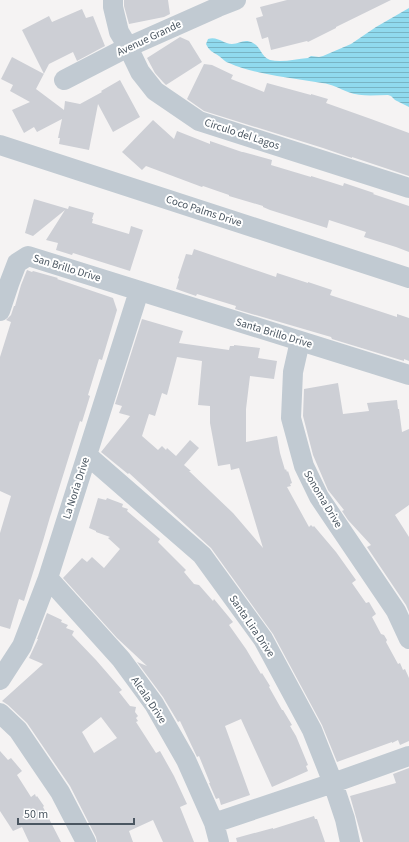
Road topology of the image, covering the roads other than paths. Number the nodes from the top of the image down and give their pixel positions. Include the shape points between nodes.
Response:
1 (114, 0) edge
2 (236, 0) edge
3 (128, 47) junction
4 (64, 80) dead end
5 (0, 145) edge
6 (409, 188) edge
7 (409, 278) edge
8 (139, 291) junction
9 (0, 311) edge
10 (300, 341) junction
11 (409, 375) edge
12 (87, 455) junction
13 (48, 578) junction
14 (409, 640) edge
15 (0, 680) edge
16 (0, 713) edge
17 (409, 756) edge
18 (333, 784) junction
19 (214, 823) junction
20 (86, 842) edge
21 (219, 842) edge
22 (350, 842) edge

1 - 3 street, Circulo del Lagos via 113,8 119,32
2 - 3 street, Avenue Grande
3 - 4 street, Avenue Grande
3 - 6 street, Circulo del Lagos via 140,72 156,91 200,121
5 - 7 street, Coco Palms Drive
8 - 9 street, San Brillo Drive via 28,256 18,263
8 - 10 street, Santa Brillo Drive
8 - 12 street, La Noria Drive
10 - 11 street, Santa Brillo Drive
10 - 14 street, Sonoma Drive via 293,372 291,418 304,466 319,497 396,611
12 - 13 street, La Noria Drive
12 - 18 street, Santa Lira Drive via 202,555 263,639 312,730
13 - 15 street, La Noria Drive via 22,646
13 - 19 street, Alcala Drive via 121,659 154,704 186,760
16 - 20 street via 18,730 60,792
17 - 18 street
18 - 19 street
18 - 22 street, Santa Lira Drive
19 - 21 street, Alcala Drive

